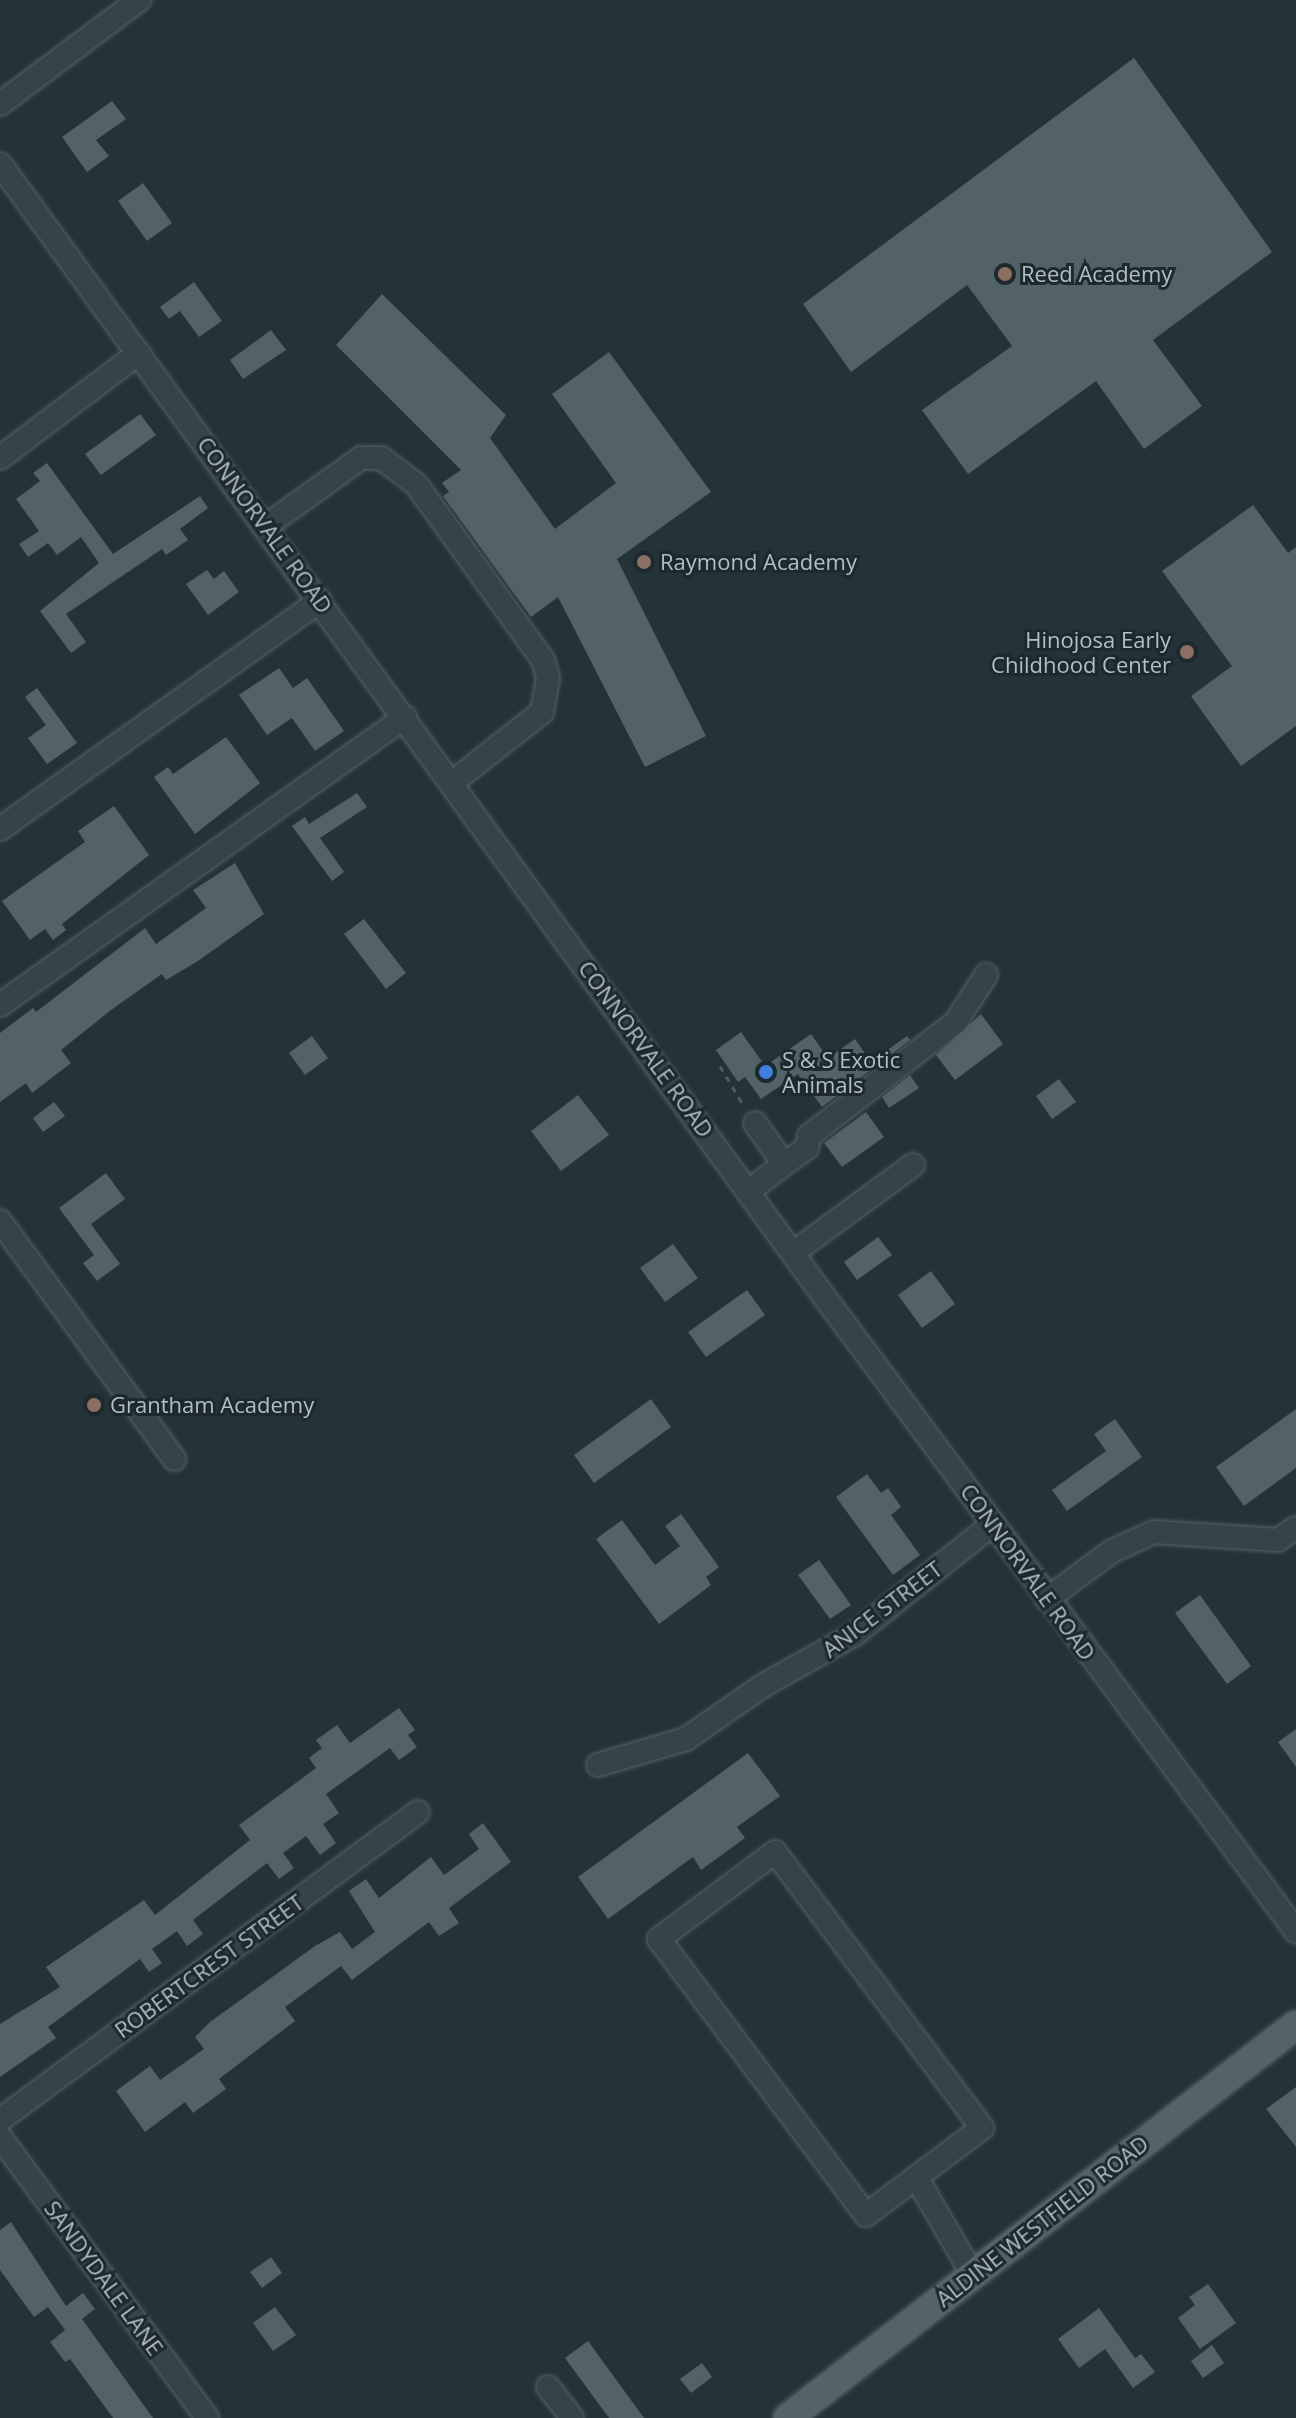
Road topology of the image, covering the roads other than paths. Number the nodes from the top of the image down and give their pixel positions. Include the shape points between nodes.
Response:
1 (139, 0) edge
2 (0, 104) edge
3 (0, 164) edge
4 (139, 353) junction
5 (0, 458) edge
6 (266, 526) junction
7 (320, 601) junction
8 (405, 717) junction
9 (453, 782) junction
10 (0, 829) edge
11 (986, 975) dead end
12 (0, 1005) edge
13 (755, 1123) road end
14 (784, 1164) junction
15 (913, 1165) dead end
16 (748, 1192) junction
17 (0, 1221) edge
18 (793, 1253) junction
19 (174, 1459) dead end
20 (993, 1524) junction
21 (1296, 1528) edge
22 (1047, 1599) junction
23 (598, 1765) dead end
24 (418, 1812) dead end
25 (1296, 1931) edge
26 (1296, 2025) edge
27 (0, 2120) edge
28 (0, 2137) edge
29 (916, 2177) junction
30 (973, 2275) junction
31 (548, 2387) dead end
32 (207, 2418) edge
33 (572, 2418) edge
34 (788, 2418) edge

1 - 2 street
3 - 4 street, CONNORVALE ROAD
4 - 5 street
4 - 6 street, CONNORVALE ROAD
6 - 7 street, CONNORVALE ROAD
6 - 9 street via 361,458 381,458 416,484 543,660 548,678 542,712
7 - 8 street, CONNORVALE ROAD
7 - 10 street
8 - 9 street, CONNORVALE ROAD
8 - 12 street
9 - 16 street, CONNORVALE ROAD
11 - 14 street via 956,1022 809,1136 807,1148
13 - 14 street
14 - 16 street
15 - 18 street
16 - 18 street, CONNORVALE ROAD
17 - 19 street
18 - 20 street, CONNORVALE ROAD
20 - 22 street, CONNORVALE ROAD
20 - 23 street, ANICE STREET via 855,1634 764,1685 686,1739
21 - 22 street via 1278,1540 1154,1532 1112,1551
22 - 25 street, CONNORVALE ROAD
24 - 27 street, ROBERTCREST STREET
26 - 30 main road, ALDINE WESTFIELD ROAD
28 - 32 street, SANDYDALE LANE
29 - 29 street via 982,2128 775,1852 659,1939 866,2215
29 - 30 street
30 - 34 main road, ALDINE WESTFIELD ROAD
31 - 33 street

